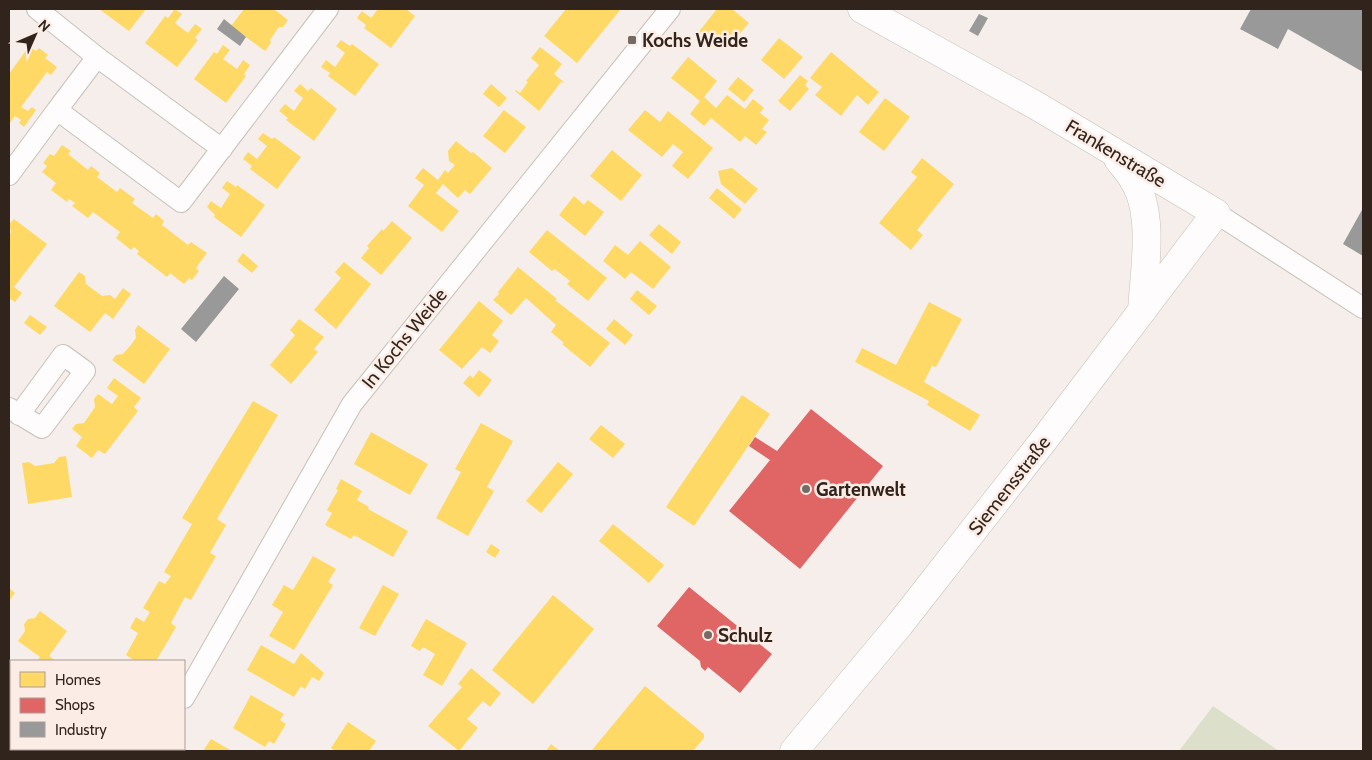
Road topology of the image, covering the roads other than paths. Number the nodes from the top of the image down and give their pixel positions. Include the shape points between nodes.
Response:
1 (37, 9) edge
2 (670, 9) edge
3 (862, 9) edge
4 (320, 12) edge
5 (97, 57) junction
6 (57, 110) junction
7 (222, 149) junction
8 (1110, 150) junction
9 (9, 175) edge
10 (1216, 213) junction
11 (1363, 308) edge
12 (1142, 311) junction
13 (185, 696) edge
14 (794, 751) edge

1 - 5 street
2 - 13 street, In Kochs Weide via 352,404
3 - 8 street, Frankenstraße
4 - 7 street
5 - 6 street
5 - 7 street
6 - 7 street via 182,202
6 - 9 street
8 - 10 street, Frankenstraße
8 - 12 street via 1135,181 1148,228
10 - 11 street, Frankenstraße
10 - 12 street, Siemensstraße
12 - 14 street, Siemensstraße via 900,624

